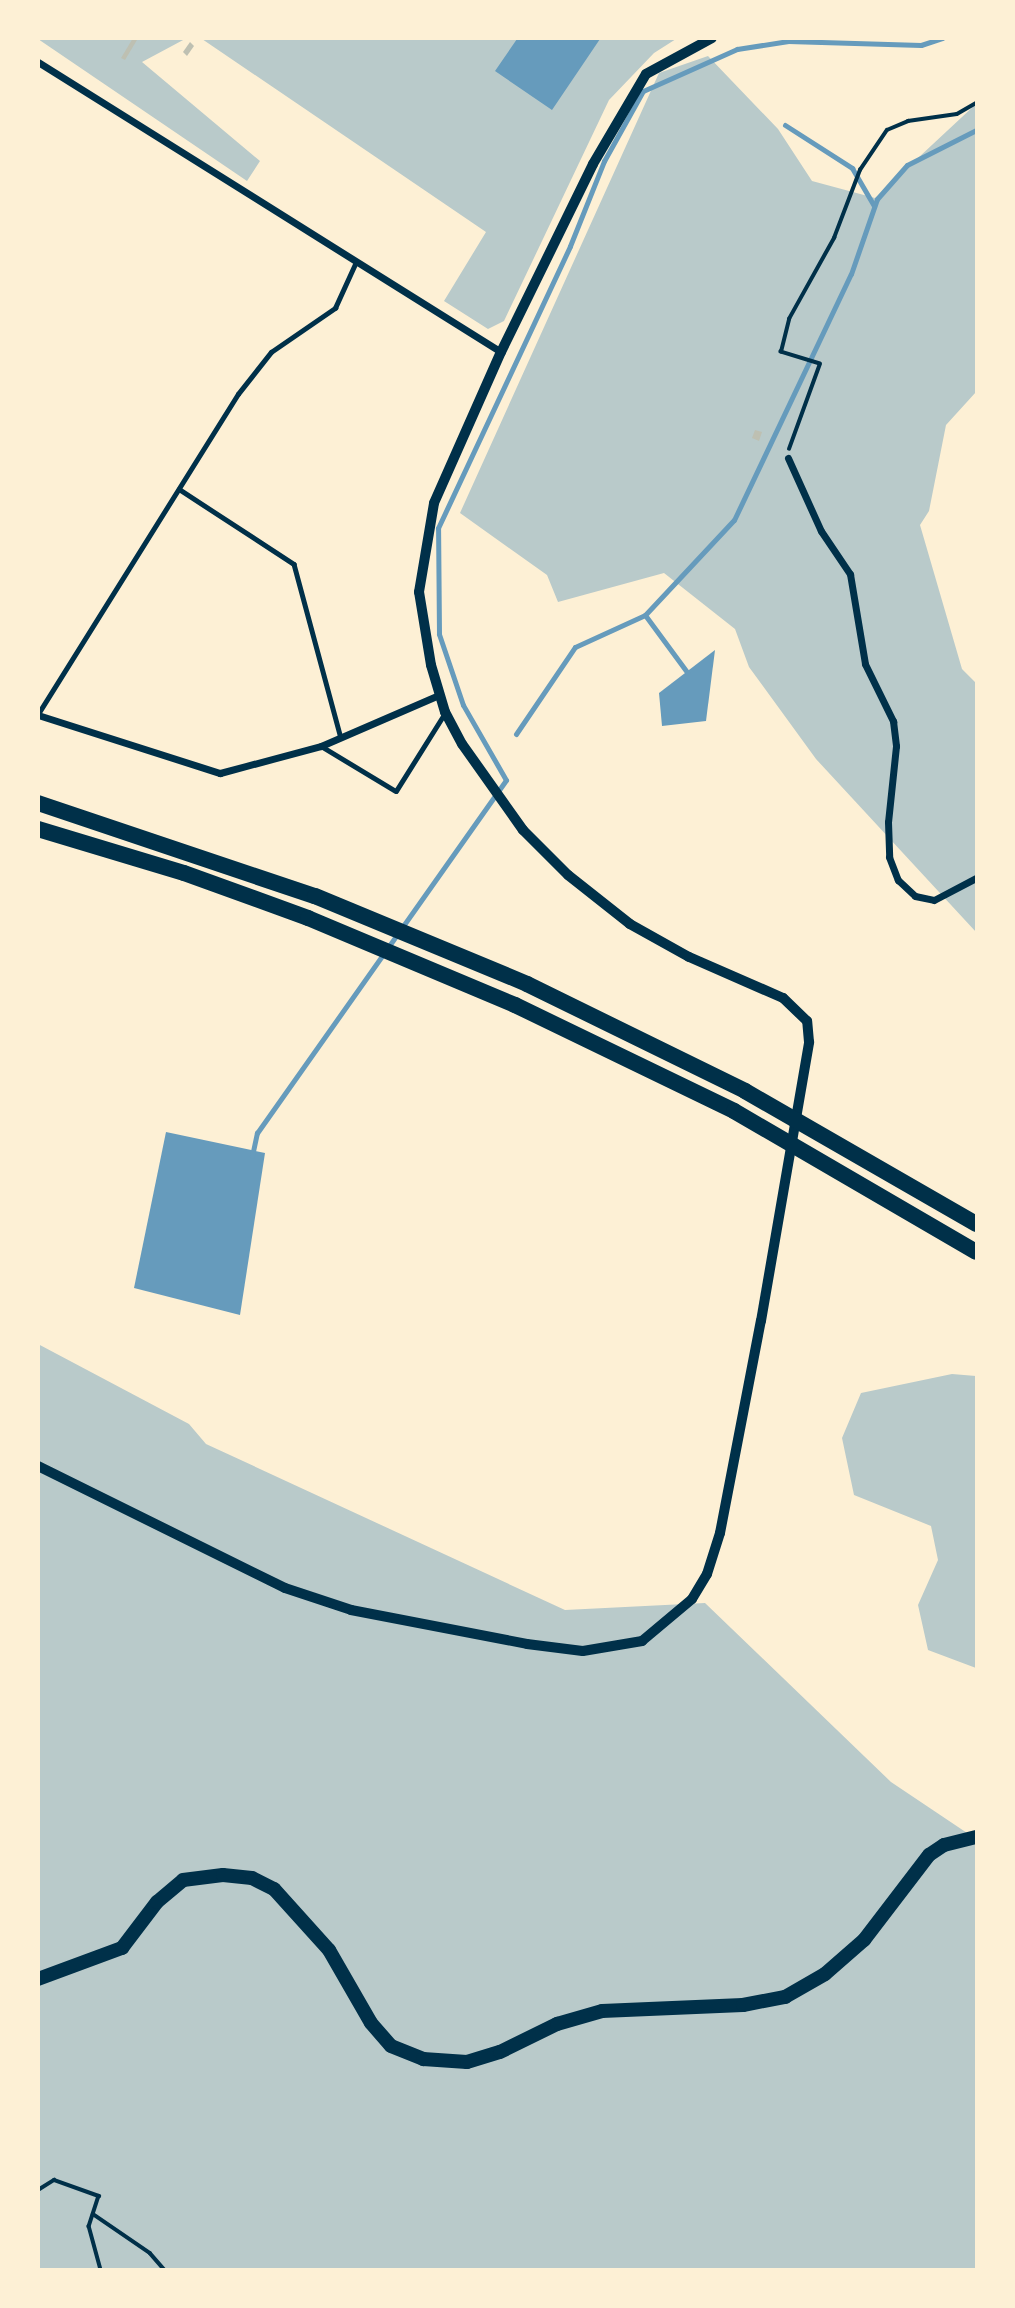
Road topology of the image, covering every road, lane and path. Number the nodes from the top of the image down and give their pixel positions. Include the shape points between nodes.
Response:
1 (712, 38) edge
2 (38, 62) edge
3 (976, 103) edge
4 (356, 262) junction
5 (500, 352) junction
6 (788, 458) joint
7 (179, 489) junction
8 (439, 695) junction
9 (445, 712) junction
10 (38, 714) edge
11 (341, 739) junction
12 (321, 746) junction
13 (38, 803) edge
14 (38, 829) edge
15 (976, 878) edge
16 (976, 1224) edge
17 (976, 1252) edge
18 (38, 1466) edge
19 (976, 1838) edge
20 (38, 1979) edge
21 (38, 2189) edge
22 (93, 2214) junction
23 (102, 2270) edge
24 (165, 2270) edge

1 - 5 street via 646,74 593,164
2 - 4 street
3 - 6 path via 957,114 908,121 887,130 860,170 834,238 789,319 781,352 820,364 789,442
4 - 5 street
4 - 7 lane via 335,308 271,352 238,394
5 - 8 street via 434,503 419,592
6 - 15 street via 821,531 850,574 865,664 893,721 896,746 889,857 898,880 915,897 934,900
7 - 10 lane
7 - 11 lane via 294,564
8 - 9 street
8 - 11 street
9 - 12 lane via 396,791
9 - 18 street via 523,830 568,875 630,924 688,957 783,998 803,1013 809,1042 720,1533 692,1600 642,1642 583,1651 351,1610 230,1565
10 - 12 street via 220,773
11 - 12 street
13 - 16 highway via 315,896 527,984 745,1091
14 - 17 highway via 184,873 308,918 515,1005 734,1111
19 - 20 highway via 944,1845 929,1855 864,1940 825,1973 785,1997 743,2005 626,2008 579,2016 467,2062 423,2059 391,2046 371,2023 329,1950 274,1889 253,1878 223,1875 183,1880 157,1902 122,1948
21 - 22 path via 54,2180 99,2196
22 - 23 path via 89,2226
22 - 24 path via 150,2253

